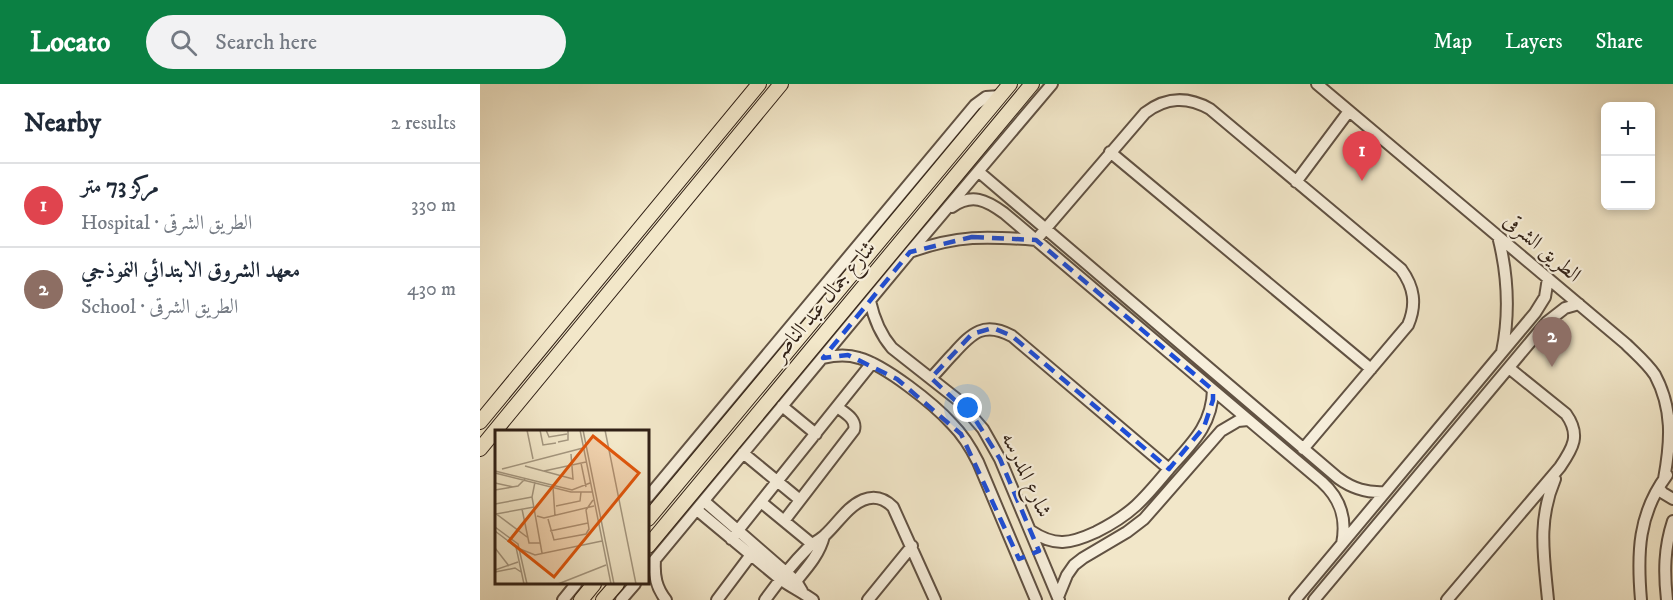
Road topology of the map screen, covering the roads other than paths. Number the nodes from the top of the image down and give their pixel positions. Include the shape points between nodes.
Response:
1 (759, 84) edge
2 (781, 84) edge
3 (1010, 84) edge
4 (1032, 84) edge
5 (1052, 84) edge
6 (1317, 84) edge
7 (1349, 111) junction
8 (1110, 152) junction
9 (979, 172) junction
10 (1296, 182) junction
11 (944, 213) junction
12 (1046, 229) junction
13 (1498, 236) junction
14 (1036, 240) junction
15 (910, 252) junction
16 (1548, 278) junction
17 (870, 301) junction
18 (1579, 304) junction
19 (1502, 353) junction
20 (823, 358) junction
21 (872, 363) junction
22 (1509, 368) junction
23 (1371, 369) junction
24 (928, 376) junction
25 (911, 389) junction
26 (1213, 390) junction
27 (783, 406) junction
28 (837, 407) junction
29 (1248, 420) junction
30 (480, 422) edge
31 (496, 430) edge
32 (495, 431) edge
33 (711, 433) junction
34 (816, 434) junction
35 (480, 449) edge
36 (1304, 449) junction
37 (744, 453) junction
38 (1560, 467) junction
39 (1673, 468) edge
40 (1169, 469) junction
41 (1330, 472) junction
42 (778, 481) junction
43 (1322, 482) junction
44 (1662, 484) junction
45 (1385, 492) junction
46 (650, 496) edge
47 (800, 500) junction
48 (1673, 500) edge
49 (761, 502) junction
50 (700, 506) junction
51 (650, 516) edge
52 (784, 521) junction
53 (1673, 521) edge
54 (1030, 531) junction
55 (735, 535) junction
56 (824, 536) junction
57 (650, 544) edge
58 (812, 544) junction
59 (1342, 544) junction
60 (912, 546) junction
61 (1039, 551) junction
62 (750, 556) junction
63 (1019, 559) junction
64 (651, 564) edge
65 (783, 576) junction
66 (794, 584) junction
67 (575, 585) edge
68 (593, 585) edge
69 (616, 585) edge
70 (634, 585) edge
71 (1059, 598) edge
72 (1032, 599) edge
73 (563, 600) edge
74 (581, 600) edge
75 (603, 600) edge
76 (621, 600) edge
77 (666, 600) edge
78 (717, 600) edge
79 (765, 600) edge
80 (813, 600) edge
81 (868, 600) edge
82 (936, 600) edge
83 (1295, 600) edge
84 (1314, 600) edge
85 (1447, 600) edge
86 (1548, 600) edge
87 (1641, 600) edge
88 (1667, 600) edge

1 - 30 main road
2 - 31 main road
3 - 33 main road, شارع جمال عبد الناصر via 846,270
4 - 57 main road, شارع جمال عبد الناصر
5 - 9 street
6 - 7 street, الطريق الشرقى
7 - 10 street
7 - 13 street, الطريق الشرقى
8 - 10 street via 1155,106 1165,101 1189,100 1210,109
8 - 12 street
8 - 23 street
9 - 11 street
9 - 12 street
10 - 23 street via 1401,269 1413,291 1412,316
11 - 14 street via 966,199 986,201
11 - 15 street
12 - 14 street
12 - 36 street
13 - 16 street, الطريق الشرقى
13 - 19 street via 1507,296
14 - 15 street via 972,237
14 - 26 street
15 - 17 street
16 - 18 street, الطريق الشرقى
16 - 19 street via 1541,305
17 - 20 street
17 - 24 street, شارع المدرسه via 884,338
18 - 22 street via 1552,316
18 - 44 street, الطريق الشرقى via 1626,344 1662,386 1672,428
19 - 45 street
20 - 21 street, شارع المدرسه via 848,356
20 - 27 street
21 - 25 street, شارع المدرسه
21 - 28 street
22 - 38 street via 1571,422 1575,439
22 - 84 street
23 - 36 street
24 - 25 street
24 - 40 street via 972,334 993,328 1002,330
24 - 54 street, شارع المدرسه via 967,409 983,429
25 - 63 street, شارع المدرسه via 947,418 969,446
26 - 29 street
26 - 40 street via 1204,427
27 - 34 street
27 - 37 street
28 - 34 street
28 - 47 street via 853,420 854,430
29 - 43 street
29 - 71 street via 1221,430 1144,519 1074,565 1061,585
32 - 35 main road
33 - 46 street
33 - 51 main road, شارع جمال عبد الناصر
34 - 42 street
36 - 41 street
37 - 42 street
37 - 50 street
38 - 85 street
38 - 86 street via 1543,518
39 - 44 street
40 - 54 street via 1125,515 1084,537 1062,543
41 - 43 street
41 - 45 street via 1355,489
42 - 47 street
42 - 49 street
43 - 59 street via 1342,510
44 - 48 street via 1663,493
44 - 87 street via 1646,516 1639,547
45 - 59 street
47 - 52 street
49 - 52 street
49 - 55 street
50 - 55 street
50 - 64 street
52 - 58 street
53 - 88 street via 1666,546
54 - 61 street, شارع المدرسه
55 - 62 street
55 - 65 street
56 - 58 street
56 - 60 street via 862,500 879,498 893,507
56 - 66 street via 816,556
58 - 65 street
59 - 83 street
60 - 81 street
60 - 82 street
61 - 63 street
61 - 71 street, شارع المدرسه
62 - 65 street
62 - 78 street
63 - 72 street, شارع المدرسه
64 - 77 street via 658,590
65 - 66 street
65 - 79 street
66 - 80 street
67 - 73 street
68 - 74 main road
69 - 75 main road
70 - 76 street

